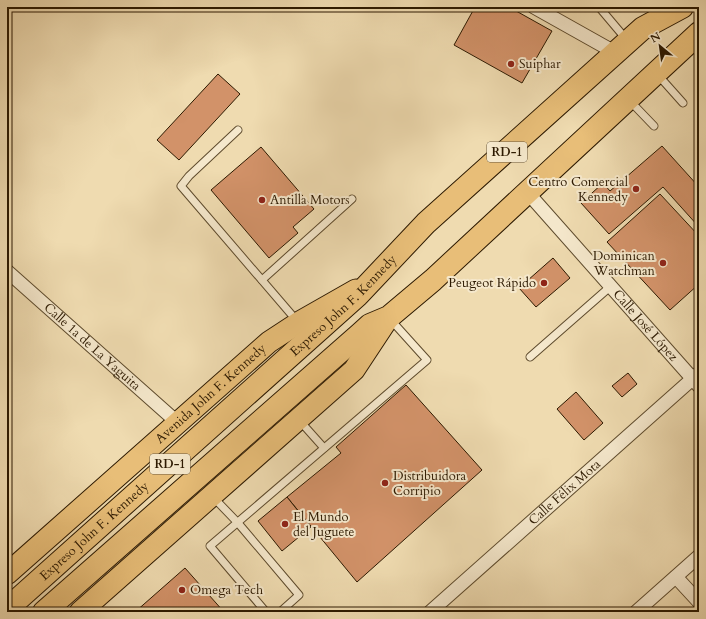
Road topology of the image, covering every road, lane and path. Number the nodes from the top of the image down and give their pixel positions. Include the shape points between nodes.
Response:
1 (534, 7) edge
2 (599, 7) edge
3 (658, 7) edge
4 (682, 7) edge
5 (699, 33) edge
6 (629, 41) junction
7 (657, 74) junction
8 (628, 99) junction
9 (683, 103) dead end
10 (654, 126) dead end
11 (238, 130) dead end
12 (528, 193) junction
13 (352, 199) dead end
14 (7, 271) edge
15 (262, 280) junction
16 (374, 280) junction
17 (610, 286) junction
18 (388, 317) junction
19 (298, 323) junction
20 (530, 357) dead end
21 (697, 379) edge
22 (298, 419) junction
23 (178, 423) junction
24 (324, 448) junction
25 (211, 496) junction
26 (238, 523) junction
27 (699, 556) edge
28 (7, 574) edge
29 (676, 577) junction
30 (699, 602) edge
31 (7, 609) edge
32 (44, 612) edge
33 (80, 612) edge
34 (266, 612) edge
35 (280, 612) edge
36 (430, 612) edge
37 (636, 612) edge

1 - 6 street
2 - 6 lane
3 - 6 main road, RD-1
4 - 6 highway, Expreso John F. Kennedy / RD-1
5 - 7 highway, Expreso John F. Kennedy / RD-1
6 - 16 highway, Expreso John F. Kennedy / RD-1 via 426,223
7 - 8 highway, Expreso John F. Kennedy / RD-1
7 - 9 lane
8 - 10 lane
8 - 12 highway, Expreso John F. Kennedy / RD-1
11 - 15 lane via 181,186
12 - 17 street, Calle José López
12 - 18 highway, Expreso John F. Kennedy / RD-1 via 433,280
13 - 15 lane
14 - 23 street, Calle 1a de La Yaguita
15 - 19 lane
16 - 19 main road, Avenida John F. Kennedy
16 - 31 highway, Expreso John F. Kennedy / RD-1
17 - 20 lane
17 - 21 street, Calle José López
18 - 22 main road, RD-1 via 354,370
18 - 24 lane via 427,360
18 - 32 highway, Expreso John F. Kennedy / RD-1 via 370,325
19 - 23 main road, Avenida John F. Kennedy via 269,342
21 - 36 street, Calle Félix Mota
22 - 24 lane
22 - 25 main road, RD-1
23 - 28 main road, Avenida John F. Kennedy
24 - 26 lane
25 - 26 lane
25 - 33 main road, RD-1
26 - 34 lane via 210,547
26 - 35 lane via 299,595
27 - 29 street
29 - 30 street
29 - 37 street

